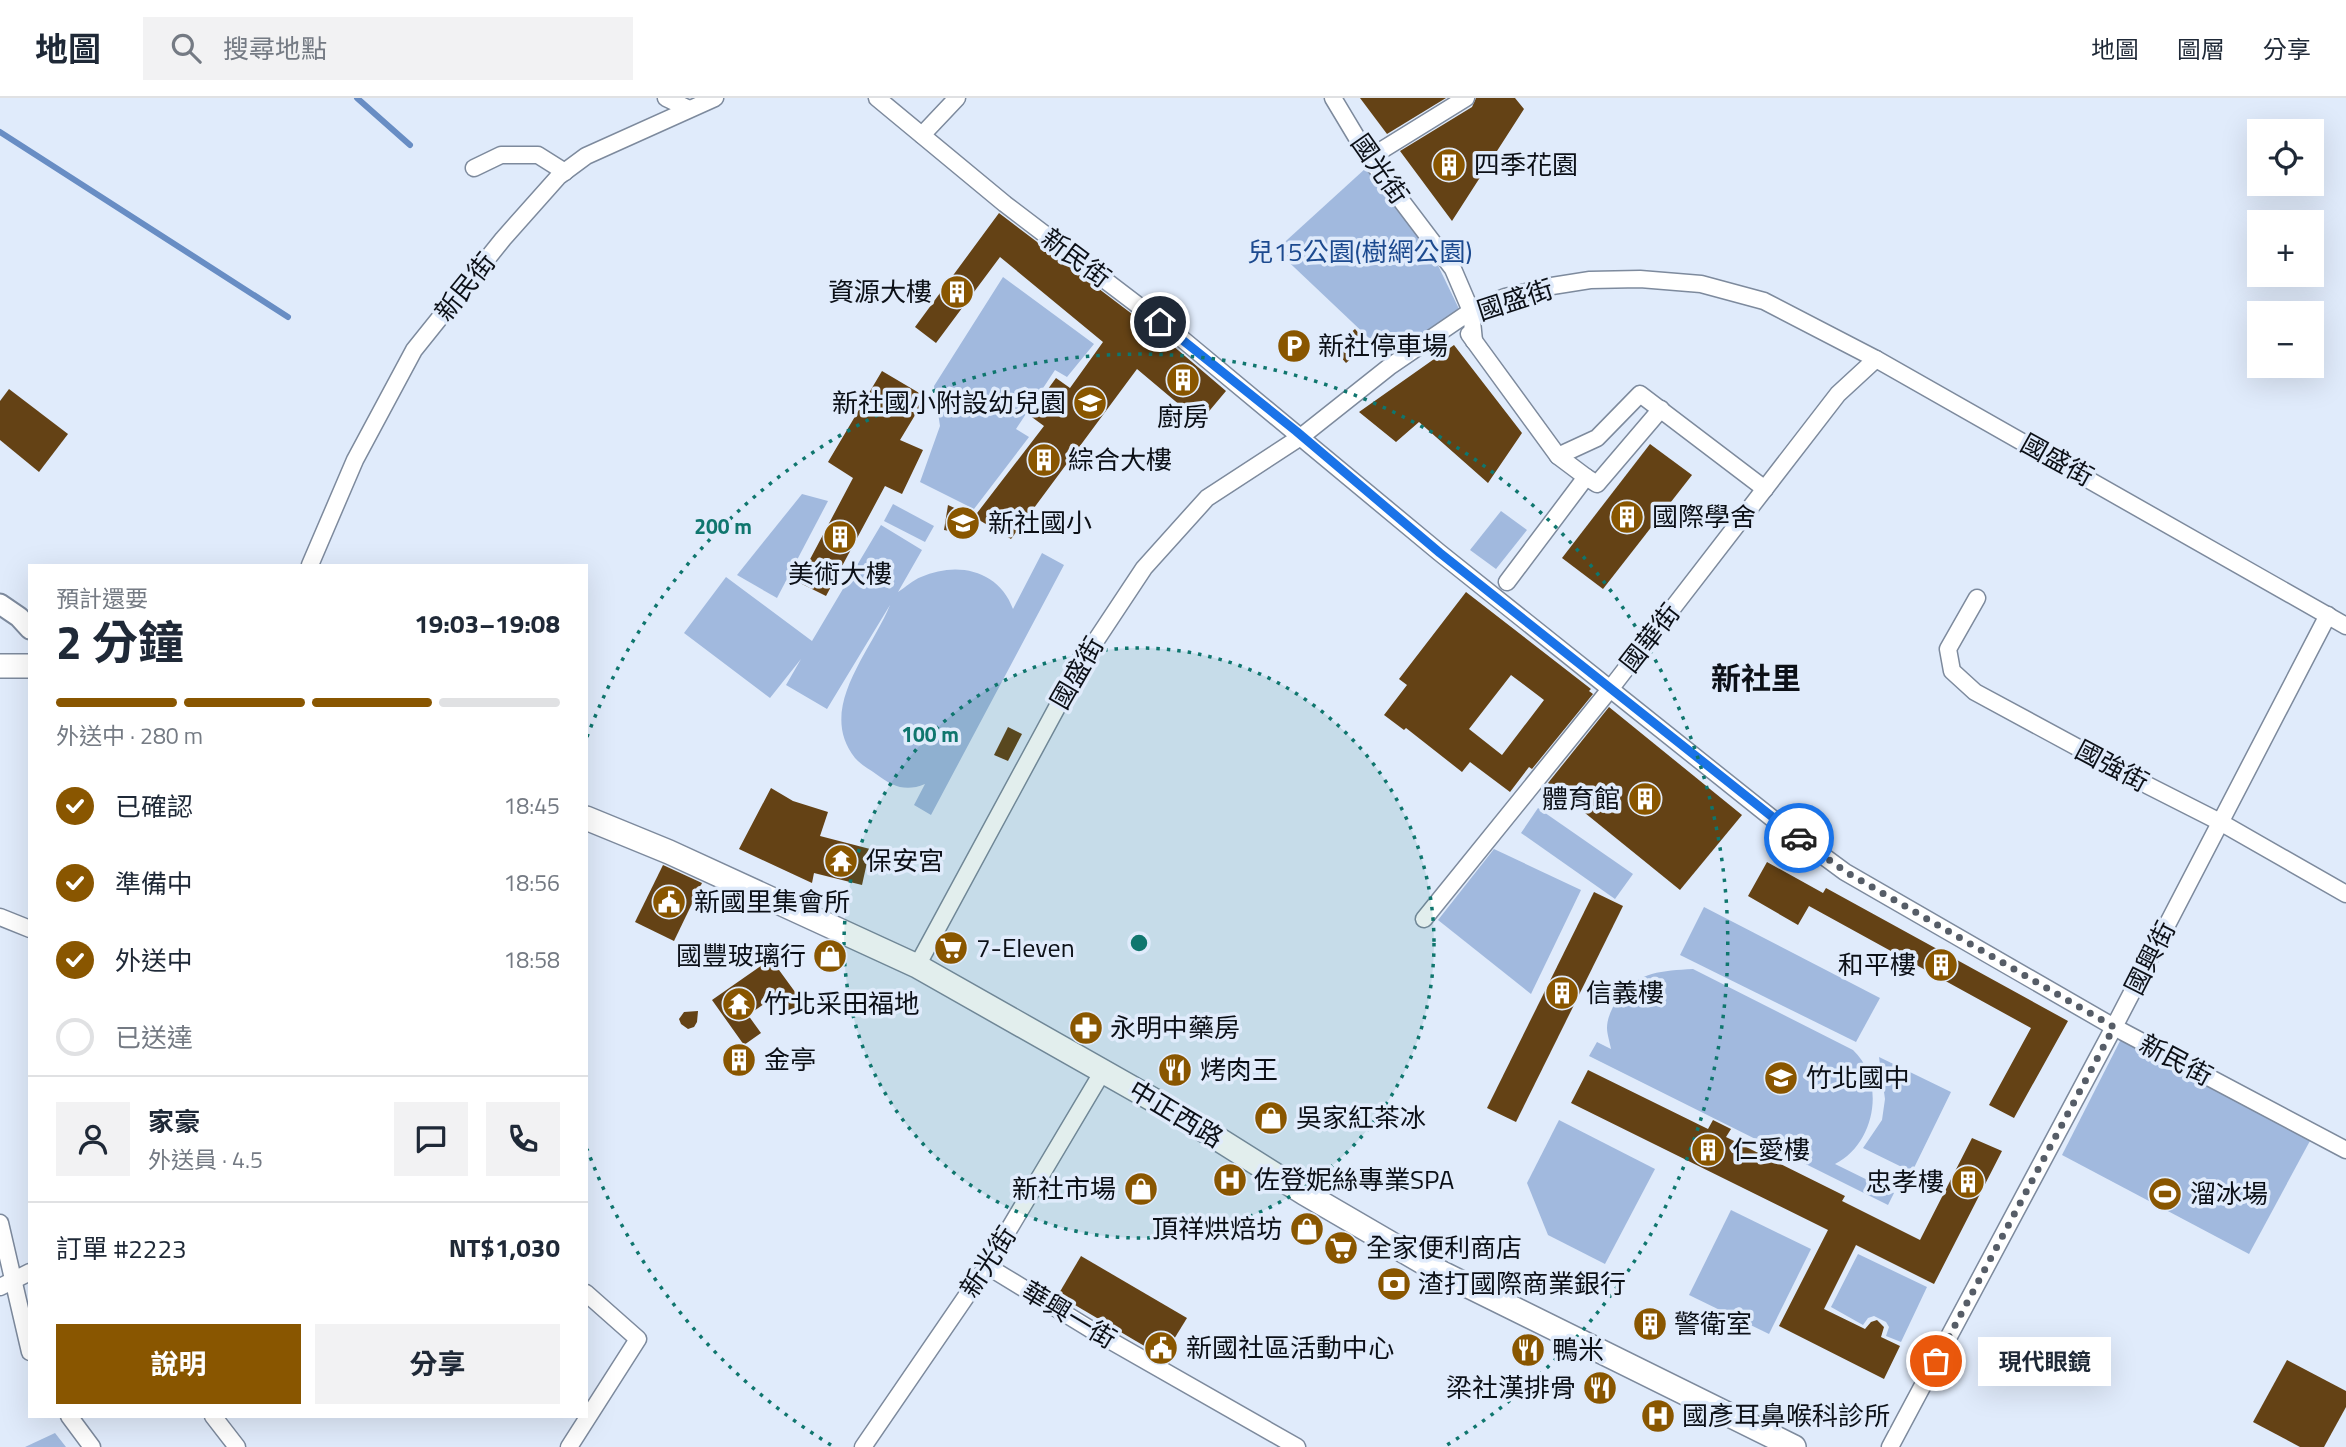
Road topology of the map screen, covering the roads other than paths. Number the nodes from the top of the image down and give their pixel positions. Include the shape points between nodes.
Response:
1 (666, 98) edge
2 (715, 98) edge
3 (877, 98) edge
4 (957, 98) edge
5 (1333, 98) edge
6 (1466, 98) edge
7 (689, 109) junction
8 (922, 135) junction
9 (1369, 158) junction
10 (474, 168) dead end
11 (565, 172) junction
12 (1465, 316) junction
13 (1877, 359) junction
14 (1661, 409) junction
15 (1302, 436) junction
16 (1558, 456) junction
17 (1586, 477) junction
18 (1765, 489) junction
19 (310, 564) edge
20 (1507, 582) dead end
21 (1976, 598) dead end
22 (0, 604) edge
23 (2328, 615) junction
24 (2346, 626) edge
25 (28, 627) edge
26 (0, 666) edge
27 (28, 666) edge
28 (1611, 688) junction
29 (588, 819) edge
30 (2220, 822) junction
31 (2346, 894) edge
32 (0, 917) edge
33 (1424, 919) dead end
34 (28, 928) edge
35 (917, 966) junction
36 (2114, 1027) junction
37 (1102, 1071) junction
38 (2346, 1150) edge
39 (0, 1223) edge
40 (987, 1266) junction
41 (28, 1273) edge
42 (7, 1283) edge
43 (588, 1295) edge
44 (28, 1346) edge
45 (588, 1417) edge
46 (70, 1418) edge
47 (215, 1418) edge
48 (588, 1418) edge
49 (92, 1447) edge
50 (237, 1447) edge
51 (569, 1447) edge
52 (863, 1447) edge
53 (1297, 1447) edge
54 (1794, 1447) edge
55 (1890, 1447) edge

1 - 7 street
2 - 7 street, 新民街
3 - 8 street, 新民街
4 - 8 street
5 - 9 street, 國光街
6 - 9 street
7 - 11 street, 新民街 via 586,156
8 - 15 street, 新民街
9 - 12 street, 國光街 via 1453,269
10 - 11 street via 501,155 538,155
11 - 19 street, 新民街 via 503,239 414,350 355,460
12 - 13 street, 國盛街 via 1505,297 1590,280 1701,284 1764,301
12 - 15 street, 國盛街 via 1389,367
12 - 16 street, 國光街 via 1474,341
13 - 18 street, 國華街 via 1838,394
13 - 23 street, 國盛街
14 - 16 street via 1640,394 1597,438
14 - 17 street via 1597,484
14 - 18 street
15 - 28 street, 新民街
15 - 35 street, 國盛街 via 1207,498 1144,568 1081,663
16 - 17 street
17 - 20 street
18 - 28 street, 國華街
21 - 30 street, 國強街 via 1948,649 1952,671 1975,692
22 - 25 street
23 - 24 street, 國盛街
23 - 30 street, 國興街
26 - 27 main road
28 - 33 street, 國華街
28 - 36 street, 新民街 via 1846,872
29 - 35 main road, 中正西路
30 - 31 street, 國強街
30 - 36 street, 國興街
32 - 34 street
35 - 37 main road, 中正西路
36 - 38 street, 新民街
36 - 55 street, 國興街
37 - 40 street, 新光街
37 - 54 main road, 中正西路 via 1438,1272
39 - 42 street
40 - 52 street, 新光街
40 - 53 street, 華興一街
41 - 42 street
42 - 44 street
43 - 45 street via 638,1339
46 - 49 street
47 - 50 street
48 - 51 street

